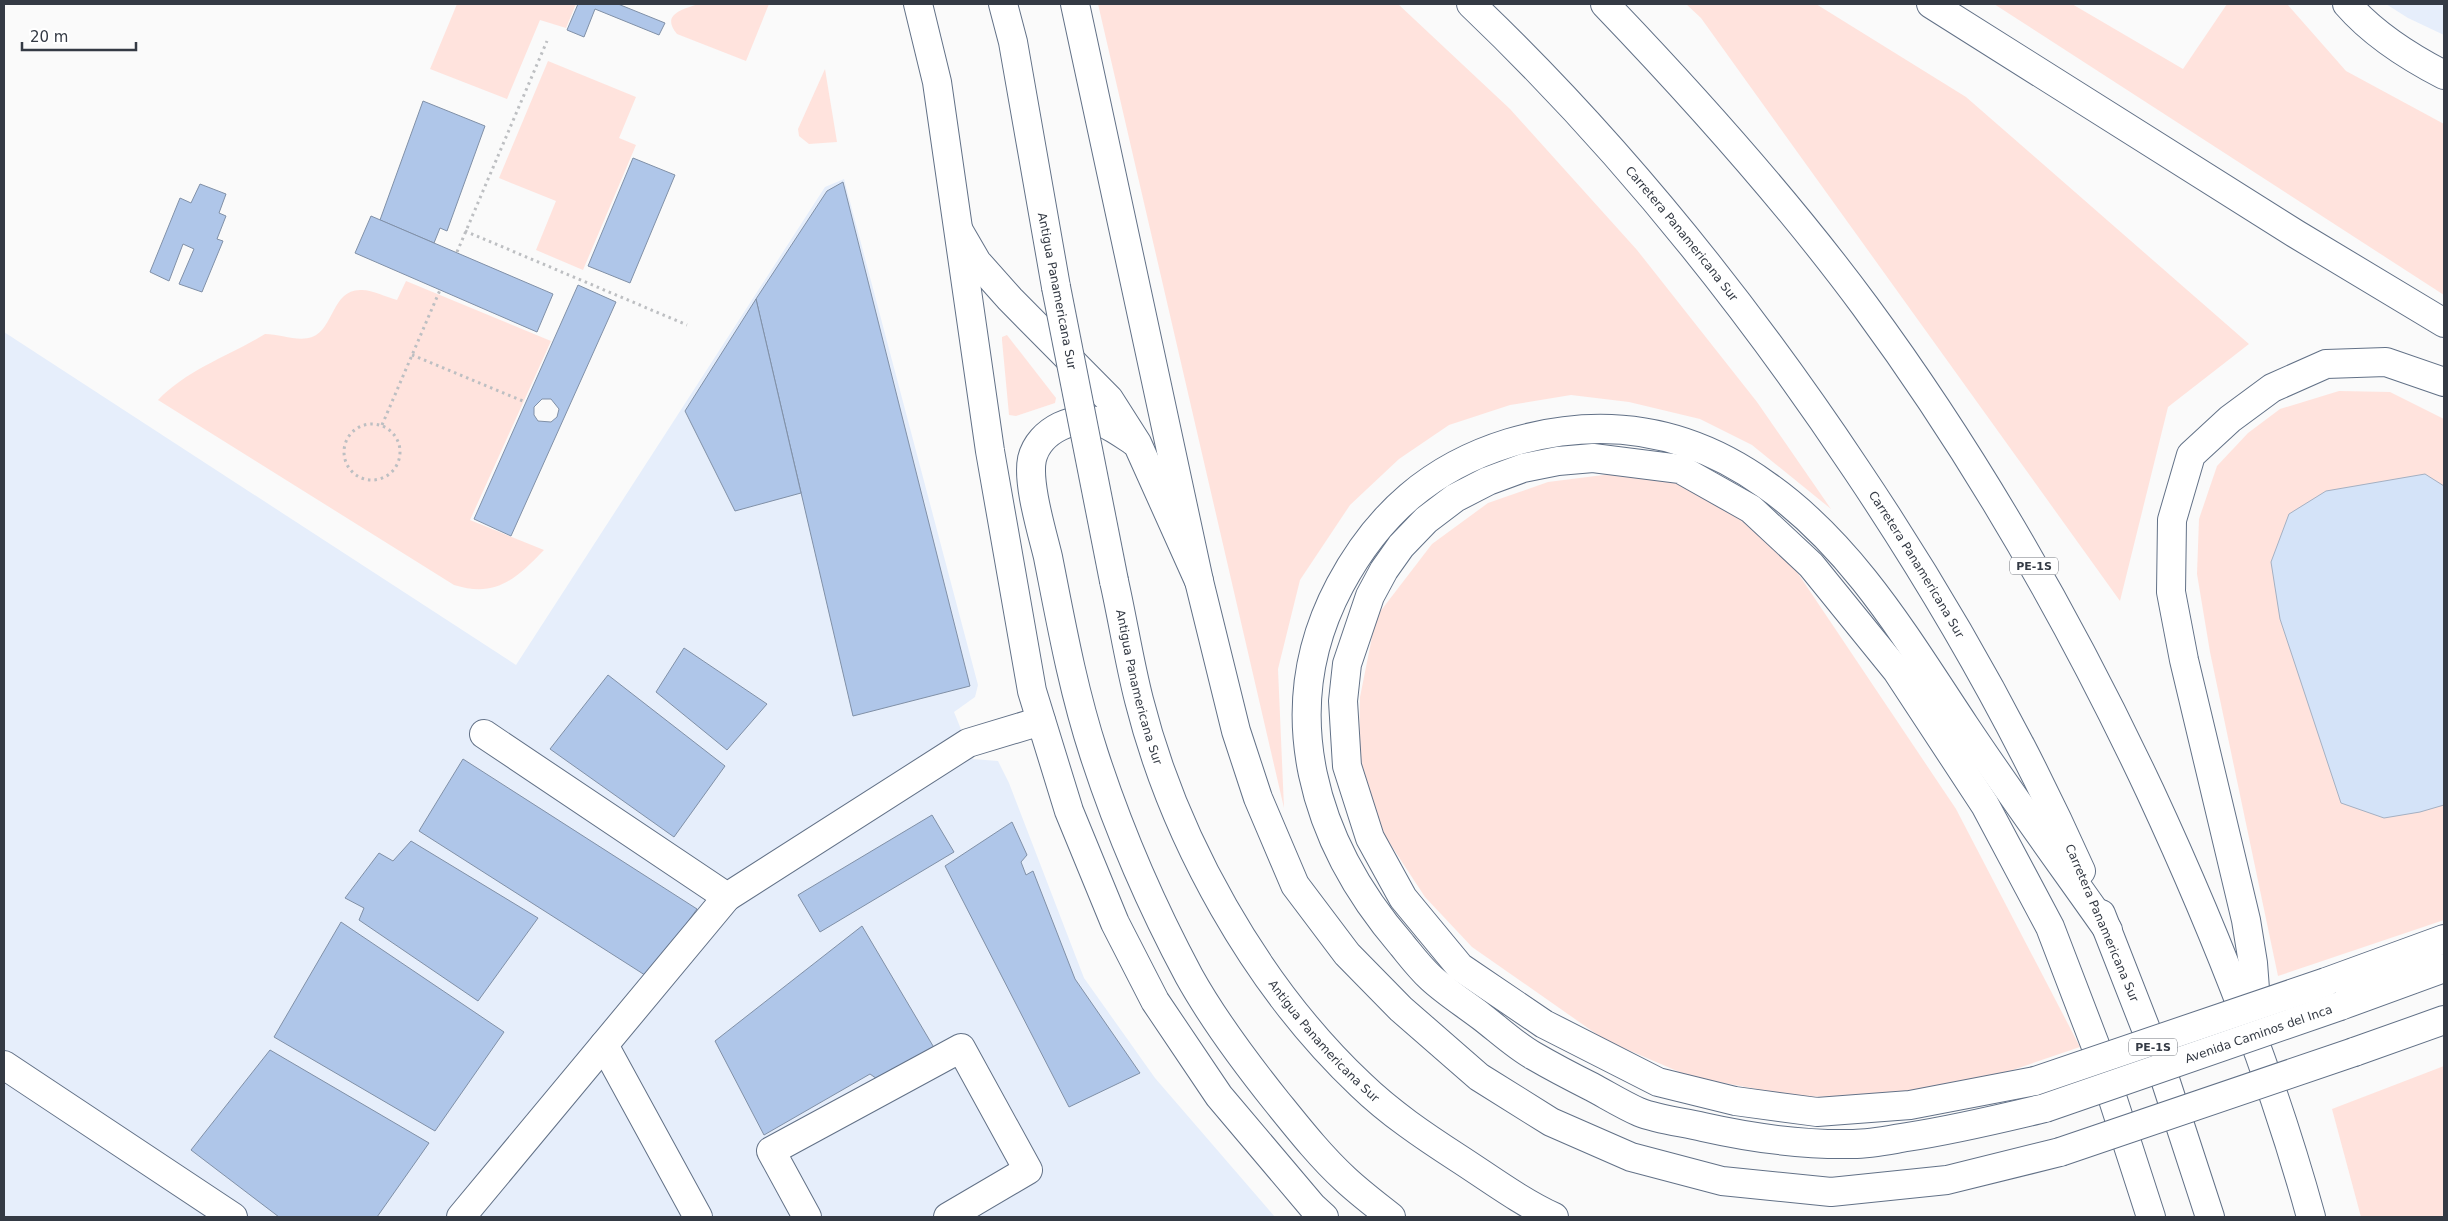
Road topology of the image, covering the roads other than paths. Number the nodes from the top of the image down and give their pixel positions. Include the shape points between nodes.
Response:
1 (918, 4) edge
2 (1003, 4) edge
3 (1075, 4) edge
4 (1471, 4) edge
5 (1605, 4) edge
6 (1931, 4) edge
7 (2348, 4) edge
8 (2444, 75) edge
9 (959, 231) junction
10 (2444, 324) edge
11 (2444, 382) edge
12 (1137, 443) junction
13 (1199, 581) junction
14 (1041, 721) junction
15 (484, 734) dead end
16 (727, 897) junction
17 (2108, 930) junction
18 (2444, 939) edge
19 (2444, 968) edge
20 (2444, 1020) edge
21 (604, 1045) junction
22 (2258, 1050) junction
23 (4, 1065) edge
24 (233, 1217) edge
25 (461, 1217) edge
26 (698, 1217) edge
27 (807, 1217) edge
28 (948, 1217) edge
29 (1324, 1217) edge
30 (1391, 1217) edge
31 (1554, 1217) edge
32 (2151, 1217) edge
33 (2210, 1217) edge
34 (2311, 1217) edge

1 - 9 main road via 937,82
2 - 31 main road, Antigua Panamericana Sur, bridge via 1013,42 1056,287 1139,701 1189,838 1224,910 1265,975 1308,1031 1361,1086 1415,1129
3 - 13 main road
4 - 17 main road, Carretera Panamericana Sur / PE-1S via 1568,100 1642,183 1712,268 1834,436 1940,599 1983,674 2023,750
5 - 22 main road, PE-1S via 1677,80 1812,237 1915,375 1976,469 2034,566 2129,747 2176,846
6 - 10 main road
7 - 8 main road via 2358,17 2412,58
9 - 12 main road via 977,262 1010,299 1109,399
9 - 14 main road via 990,451 1032,691
11 - 22 main road via 2378,362 2326,364 2272,388 2230,419 2191,455 2172,520 2171,592 2246,920 2258,1006
12 - 13 main road
12 - 30 main road via 1103,423 1084,420 1067,423 1041,440 1032,459 1032,481 1070,665 1094,752 1127,847 1155,910 1216,1021 1303,1134 1345,1179
13 - 20 main road, bridge via 1236,731 1258,798 1295,885 1347,954 1400,1009 1479,1077 1551,1122 1631,1158 1722,1181 1831,1192 1947,1180 2060,1152
14 - 16 main road via 968,743
14 - 29 main road via 1072,820 1115,923 1155,1001 1218,1096
15 - 16 main road
16 - 21 main road
17 - 19 main road, Avenida Caminos del Inca, bridge via 1855,569 1801,512 1767,485 1731,462 1694,445 1616,428 1577,428 1537,435 1480,454 1428,481 1397,505 1372,532 1335,595 1312,664 1307,740 1317,794 1335,845 1354,882 1377,916 1429,976 1529,1054 1642,1114 1755,1138 1857,1144 1953,1131 2044,1108
17 - 33 main road, Carretera Panamericana Sur / PE-1S via 2162,1070
18 - 32 main road, bridge via 2326,982 2035,1081 1910,1105 1816,1112 1735,1101 1658,1082 1544,1024 1460,968 1398,890 1370,838 1347,766 1343,701 1347,664 1370,596 1401,546 1426,520 1455,498 1488,480 1558,461 1593,458 1680,469 1751,509 1811,565 1897,671 1985,805 2050,927 2096,1047
21 - 25 main road
21 - 26 main road
22 - 34 main road, PE-1S
23 - 24 main road
27 - 28 main road via 770,1151 961,1048 1028,1170

